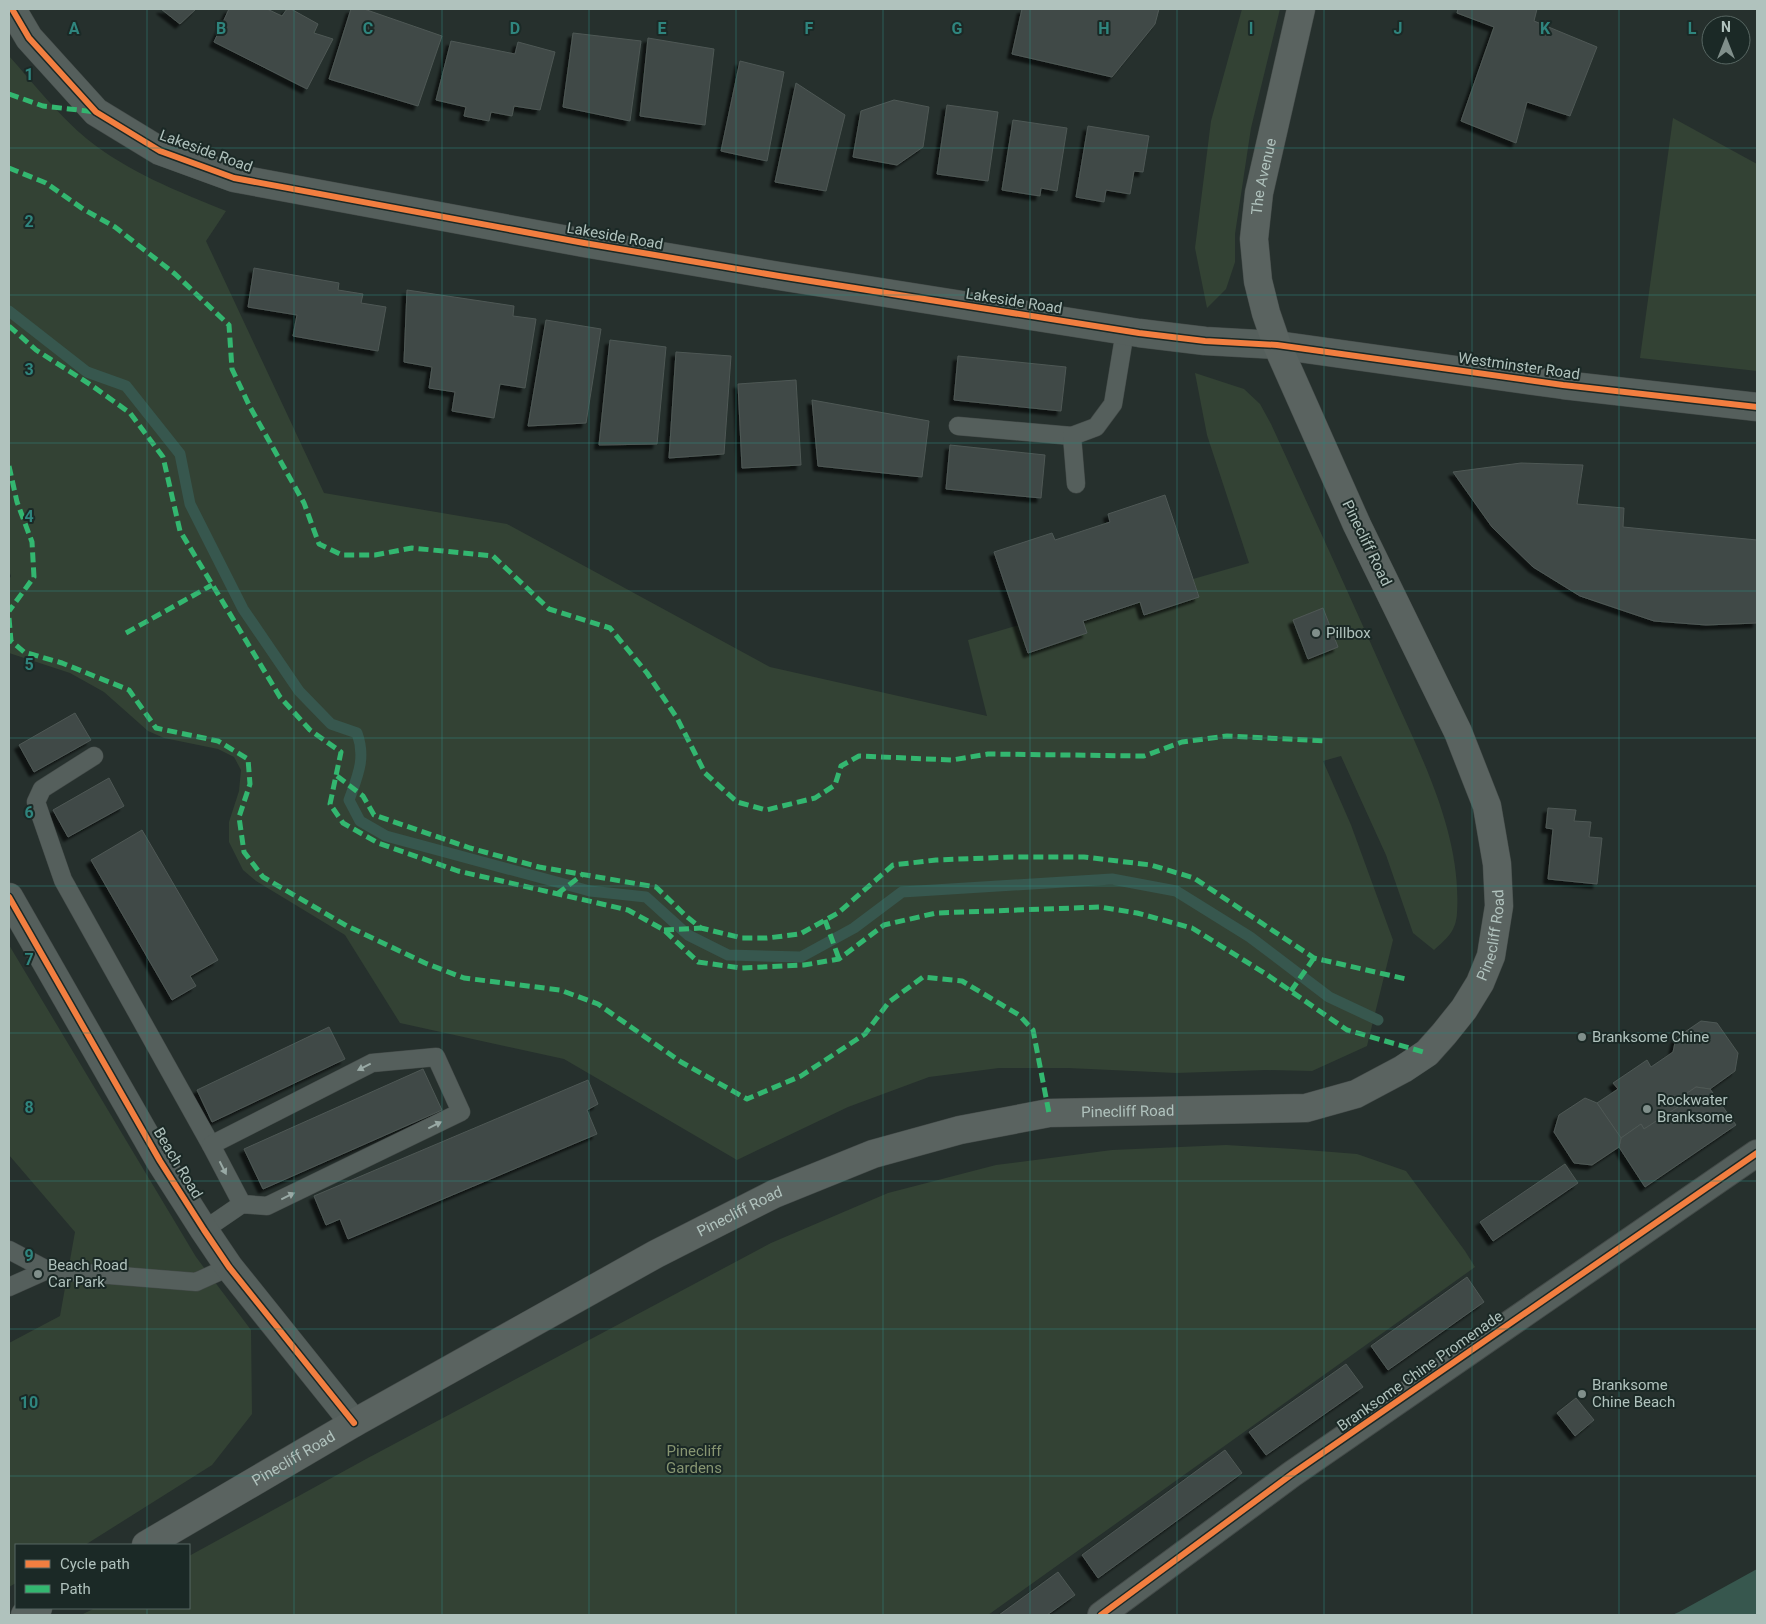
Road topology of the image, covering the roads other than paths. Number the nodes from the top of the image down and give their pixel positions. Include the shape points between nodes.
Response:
1 (12, 9) edge
2 (1301, 9) edge
3 (1125, 331) junction
4 (1278, 345) junction
5 (1757, 407) edge
6 (958, 426) dead end
7 (1072, 436) junction
8 (1076, 484) dead end
9 (94, 756) dead end
10 (9, 897) edge
11 (211, 1145) junction
12 (1757, 1153) edge
13 (242, 1204) junction
14 (204, 1230) junction
15 (9, 1250) edge
16 (228, 1267) junction
17 (47, 1270) junction
18 (9, 1287) edge
19 (354, 1423) junction
20 (148, 1544) edge
21 (36, 1609) edge
22 (25, 1615) edge
23 (1100, 1615) edge

1 - 3 street, Lakeside Road via 29,38 96,112 160,151 234,178 602,246
2 - 4 main road, The Avenue via 1259,193 1254,239 1258,281
3 - 4 street, Lakeside Road via 1204,341
3 - 7 lane via 1113,404 1096,427
4 - 5 street, Westminster Road via 1563,385
4 - 19 main road, Pinecliff Road via 1357,525 1458,732 1487,806 1497,864 1499,906 1491,956 1472,996 1444,1034 1427,1053 1396,1074 1356,1094 1306,1108 1048,1113 960,1130 873,1154 774,1194 656,1254
6 - 7 lane
7 - 8 lane
9 - 11 lane via 42,789 36,802 63,880
10 - 14 street, Beach Road via 160,1161
11 -> 13 lane
13 -> 11 lane via 267,1206 461,1112 436,1057 372,1063
12 - 23 street, Branksome Chine Promenade via 1292,1474
13 - 14 lane
14 - 16 street, Beach Road
15 - 17 lane
16 - 17 lane via 196,1282
16 - 19 street, Beach Road
17 - 18 lane
19 - 20 main road, Pinecliff Road
21 - 22 main road

